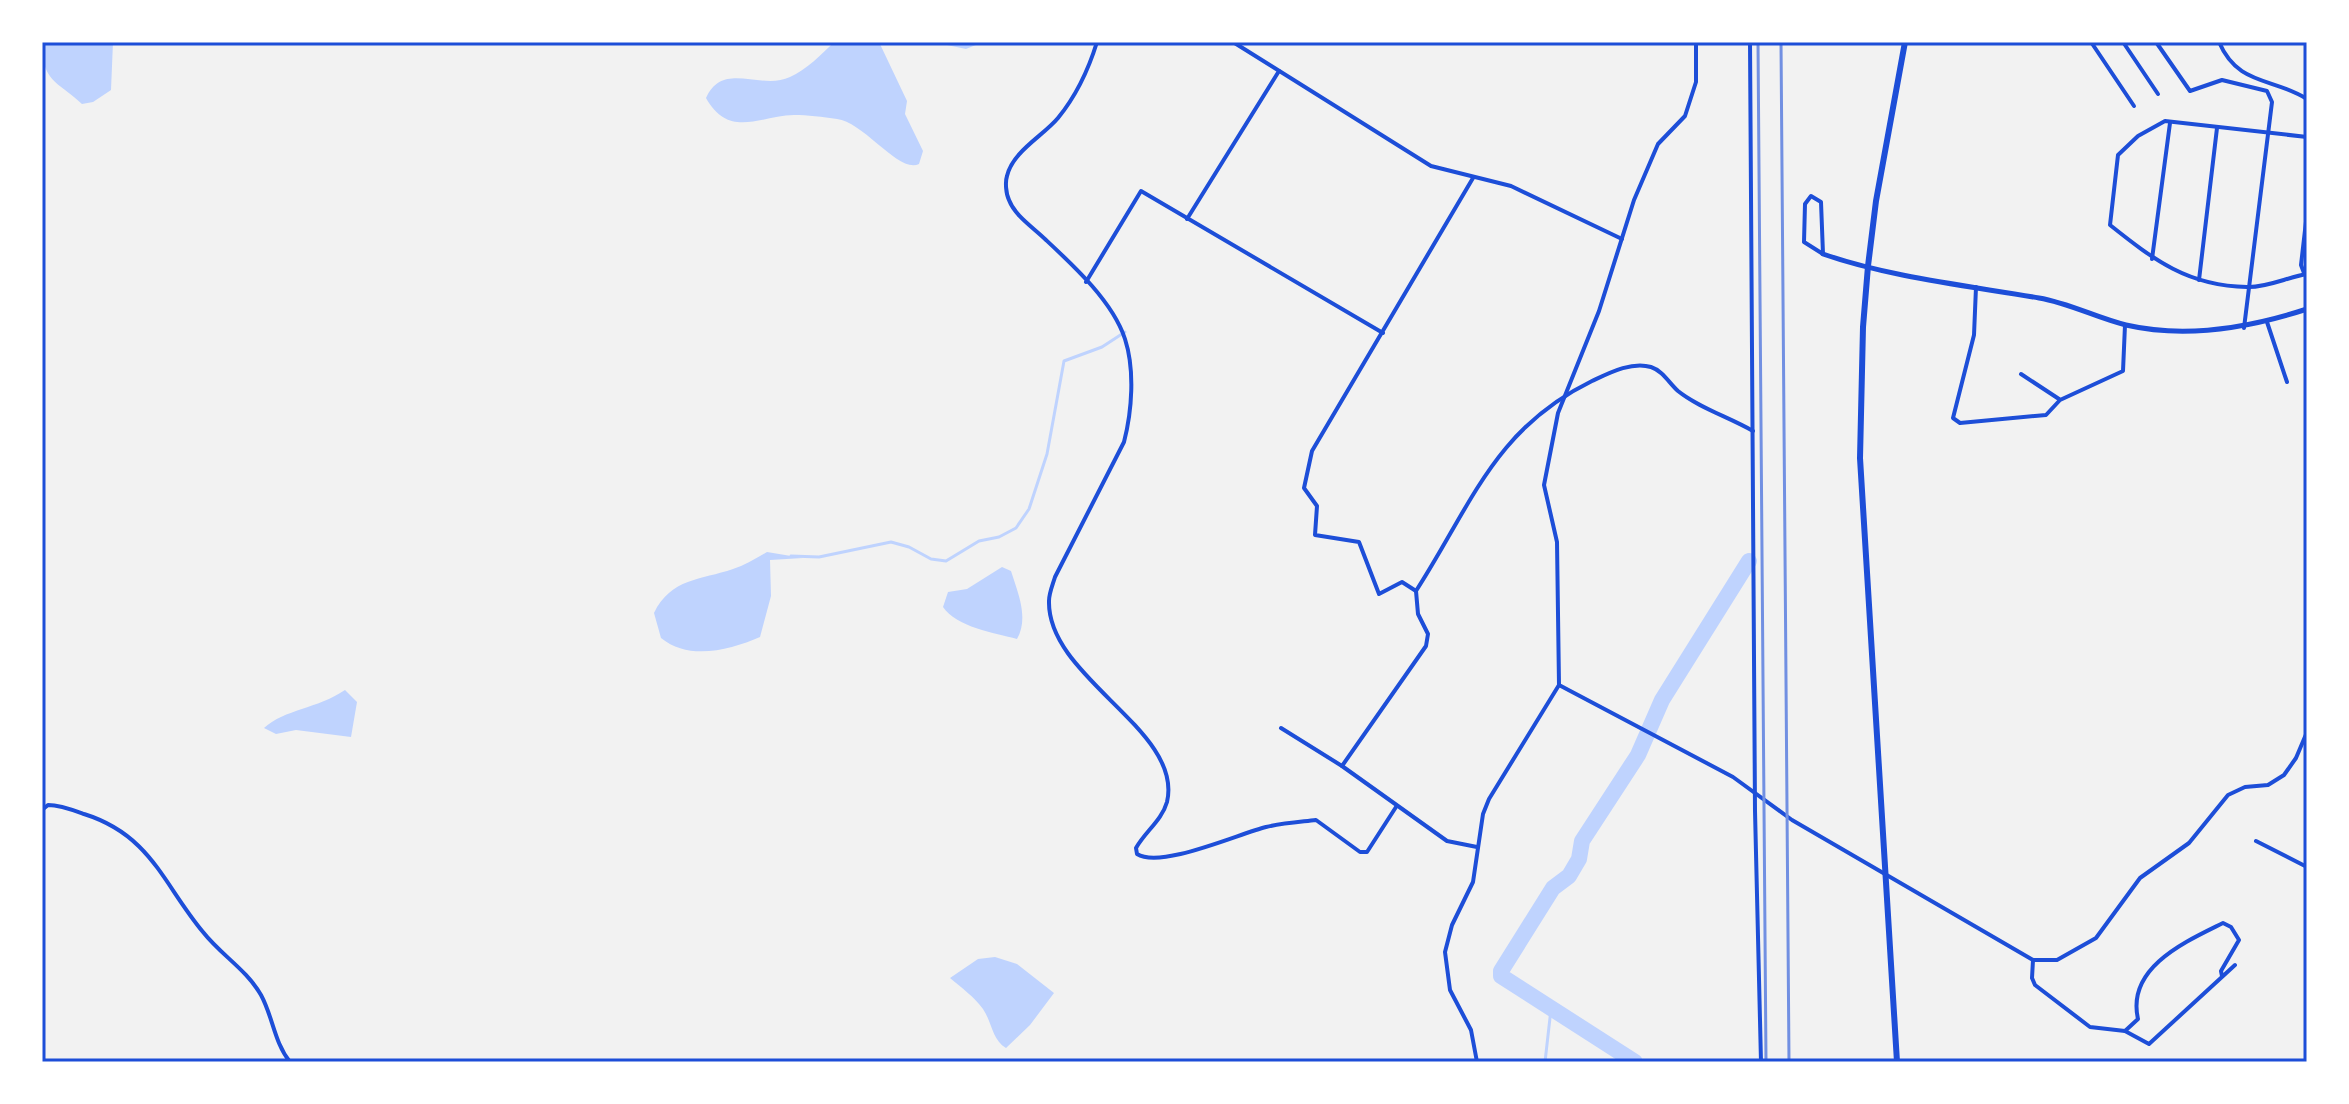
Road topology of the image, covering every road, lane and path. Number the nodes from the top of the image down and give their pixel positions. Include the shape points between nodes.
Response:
1 (1097, 42) edge
2 (1233, 42) edge
3 (1696, 42) edge
4 (1750, 42) edge
5 (1905, 42) edge
6 (2091, 42) edge
7 (2123, 42) edge
8 (2156, 42) edge
9 (2219, 42) edge
10 (1279, 70) junction
11 (2158, 94) dead end
12 (2307, 99) edge
13 (2134, 106) dead end
14 (2170, 121) junction
15 (2217, 127) junction
16 (2268, 132) junction
17 (2307, 137) edge
18 (1473, 178) junction
19 (2307, 213) edge
20 (1187, 219) junction
21 (1622, 239) junction
22 (1823, 254) junction
23 (2152, 259) junction
24 (1868, 266) junction
25 (2306, 274) edge
26 (2199, 280) junction
27 (1086, 282) junction
28 (1976, 287) junction
29 (2249, 288) junction
30 (2307, 309) edge
31 (2267, 322) junction
32 (2125, 325) junction
33 (2244, 328) junction
34 (1383, 333) junction
35 (2021, 374) dead end
36 (2307, 380) edge
37 (2287, 382) dead end
38 (2307, 387) edge
39 (1566, 394) junction
40 (2060, 400) junction
41 (1753, 431) junction
42 (1416, 591) junction
43 (1559, 685) junction
44 (1281, 728) dead end
45 (2307, 732) edge
46 (1342, 766) junction
47 (1755, 796) junction
48 (1396, 807) junction
49 (2256, 841) dead end
50 (1477, 847) junction
51 (42, 861) edge
52 (2307, 867) edge
53 (1886, 872) junction
54 (2033, 960) junction
55 (2235, 965) dead end
56 (2222, 976) junction
57 (2125, 1031) junction
58 (290, 1062) edge
59 (1477, 1062) edge
60 (1761, 1062) edge
61 (1897, 1062) edge

1 - 27 street via 1085,75 1060,116 1017,157 1006,183 1017,213
2 - 10 street
3 - 21 street via 1696,82 1685,116 1658,144
4 - 41 street
5 - 24 highway
6 - 13 street
7 - 11 street
8 - 16 street via 2190,91 2222,80 2267,91 2272,102
9 - 12 street via 2244,77 2288,88
10 - 18 street via 1431,166
10 - 20 street
14 - 15 street
14 - 23 street
14 - 23 street via 2138,136 2118,155 2110,225
15 - 16 street
15 - 26 street
16 - 17 street
16 - 29 street
18 - 21 street via 1511,186
18 - 34 street
19 - 25 street via 2301,265
20 - 27 street via 1141,191
20 - 34 street
21 - 39 street
22 - 22 street via 1804,242 1805,204 1811,196 1821,202
22 - 24 street
23 - 26 street
24 - 28 street
24 - 53 highway via 1860,458
25 - 29 street
26 - 29 street
27 - 48 street via 1125,340 1130,420 1116,462 1055,577 1049,601 1062,640 1084,672 1161,761 1169,789 1166,805 1137,854 1148,859 1166,856 1261,828 1316,820 1367,852
28 - 32 street via 2051,300
28 - 40 street via 1974,335 1953,418 1960,423 2039,417
29 - 33 street
30 - 31 street
31 - 33 street
31 - 37 street
32 - 33 street
32 - 40 street via 2123,371
34 - 42 street via 1312,451 1304,488 1317,506 1315,535 1359,542 1379,594 1402,582
35 - 40 street
36 - 38 street
39 - 41 street via 1612,371 1651,367 1686,396
39 - 42 street via 1535,415 1496,457
39 - 43 street via 1544,485 1557,542
41 - 47 street
42 - 46 street via 1418,614 1428,634 1426,646
43 - 47 street via 1733,777
43 - 50 street via 1489,799
44 - 46 street
45 - 54 street via 2284,775 2268,785 2228,795 2189,843 2140,878 2096,938 2057,960
46 - 48 street
47 - 53 street
47 - 60 street
48 - 50 street via 1447,841
49 - 52 street
50 - 59 street via 1473,882 1445,952 1450,990 1471,1030
51 - 58 street via 42,810 48,805 106,822 135,840 169,879 199,928 243,969
53 - 54 street
53 - 61 highway
54 - 57 street via 2035,985 2082,1023 2102,1031
55 - 56 street
56 - 57 street via 2149,1044
56 - 57 street via 2239,940 2223,923 2174,949 2148,973 2139,990 2138,1019

